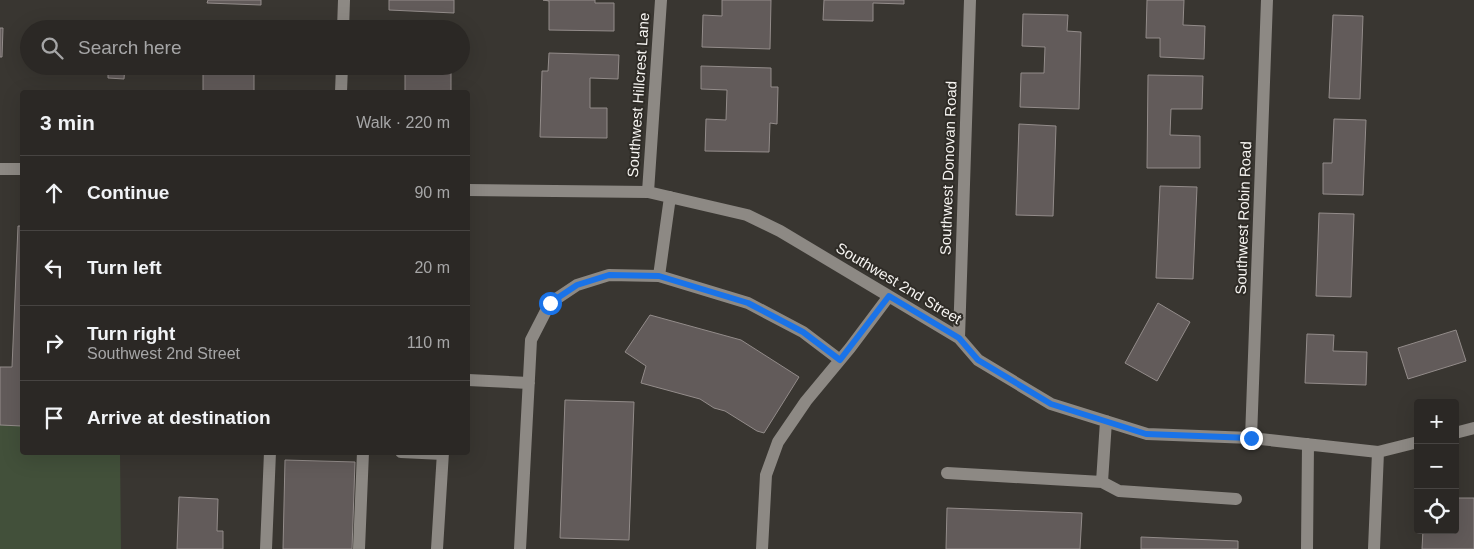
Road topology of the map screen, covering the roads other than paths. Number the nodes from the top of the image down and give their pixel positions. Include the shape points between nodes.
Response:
1 (344, 0) edge
2 (660, 0) edge
3 (970, 0) edge
4 (1267, 0) edge
5 (343, 20) edge
6 (342, 75) edge
7 (341, 90) edge
8 (0, 169) edge
9 (20, 169) edge
10 (470, 190) edge
11 (648, 192) junction
12 (670, 198) junction
13 (659, 276) junction
14 (889, 296) junction
15 (959, 338) junction
16 (840, 360) junction
17 (470, 380) edge
18 (529, 383) junction
19 (1106, 422) junction
20 (1474, 428) edge
21 (1459, 432) edge
22 (1251, 438) junction
23 (1414, 443) edge
24 (1308, 444) junction
25 (1378, 452) junction
26 (270, 455) edge
27 (363, 455) edge
28 (443, 455) edge
29 (947, 473) dead end
30 (1102, 482) junction
31 (1236, 499) dead end
32 (266, 549) edge
33 (359, 549) edge
34 (436, 549) edge
35 (520, 549) edge
36 (762, 549) edge
37 (1306, 549) edge
38 (1374, 549) edge

1 - 5 street
2 - 11 street, Southwest Hillcrest Lane
3 - 15 street, Southwest Donovan Road
4 - 22 street, Southwest Robin Road
6 - 7 street
8 - 9 street
10 - 11 street, Southwest 2nd Street
11 - 12 street, Southwest 2nd Street
12 - 13 street
12 - 14 street, Southwest 2nd Street via 747,215
13 - 16 street via 748,303 803,332
13 - 18 street via 609,275 577,285 550,303 531,340
14 - 15 street, Southwest 2nd Street
14 - 16 street
15 - 19 street, Southwest 2nd Street via 978,360 1051,404
16 - 36 street via 778,442 766,475
17 - 18 street
18 - 35 street
19 - 22 street, Southwest 2nd Street via 1146,434
19 - 30 street
20 - 21 street
22 - 24 street, Southwest 2nd Street
23 - 25 street, Southwest 2nd Street
24 - 25 street, Southwest 2nd Street
24 - 37 street
25 - 38 street
26 - 32 street
27 - 33 street
28 - 34 street
29 - 30 street
30 - 31 street via 1119,491

